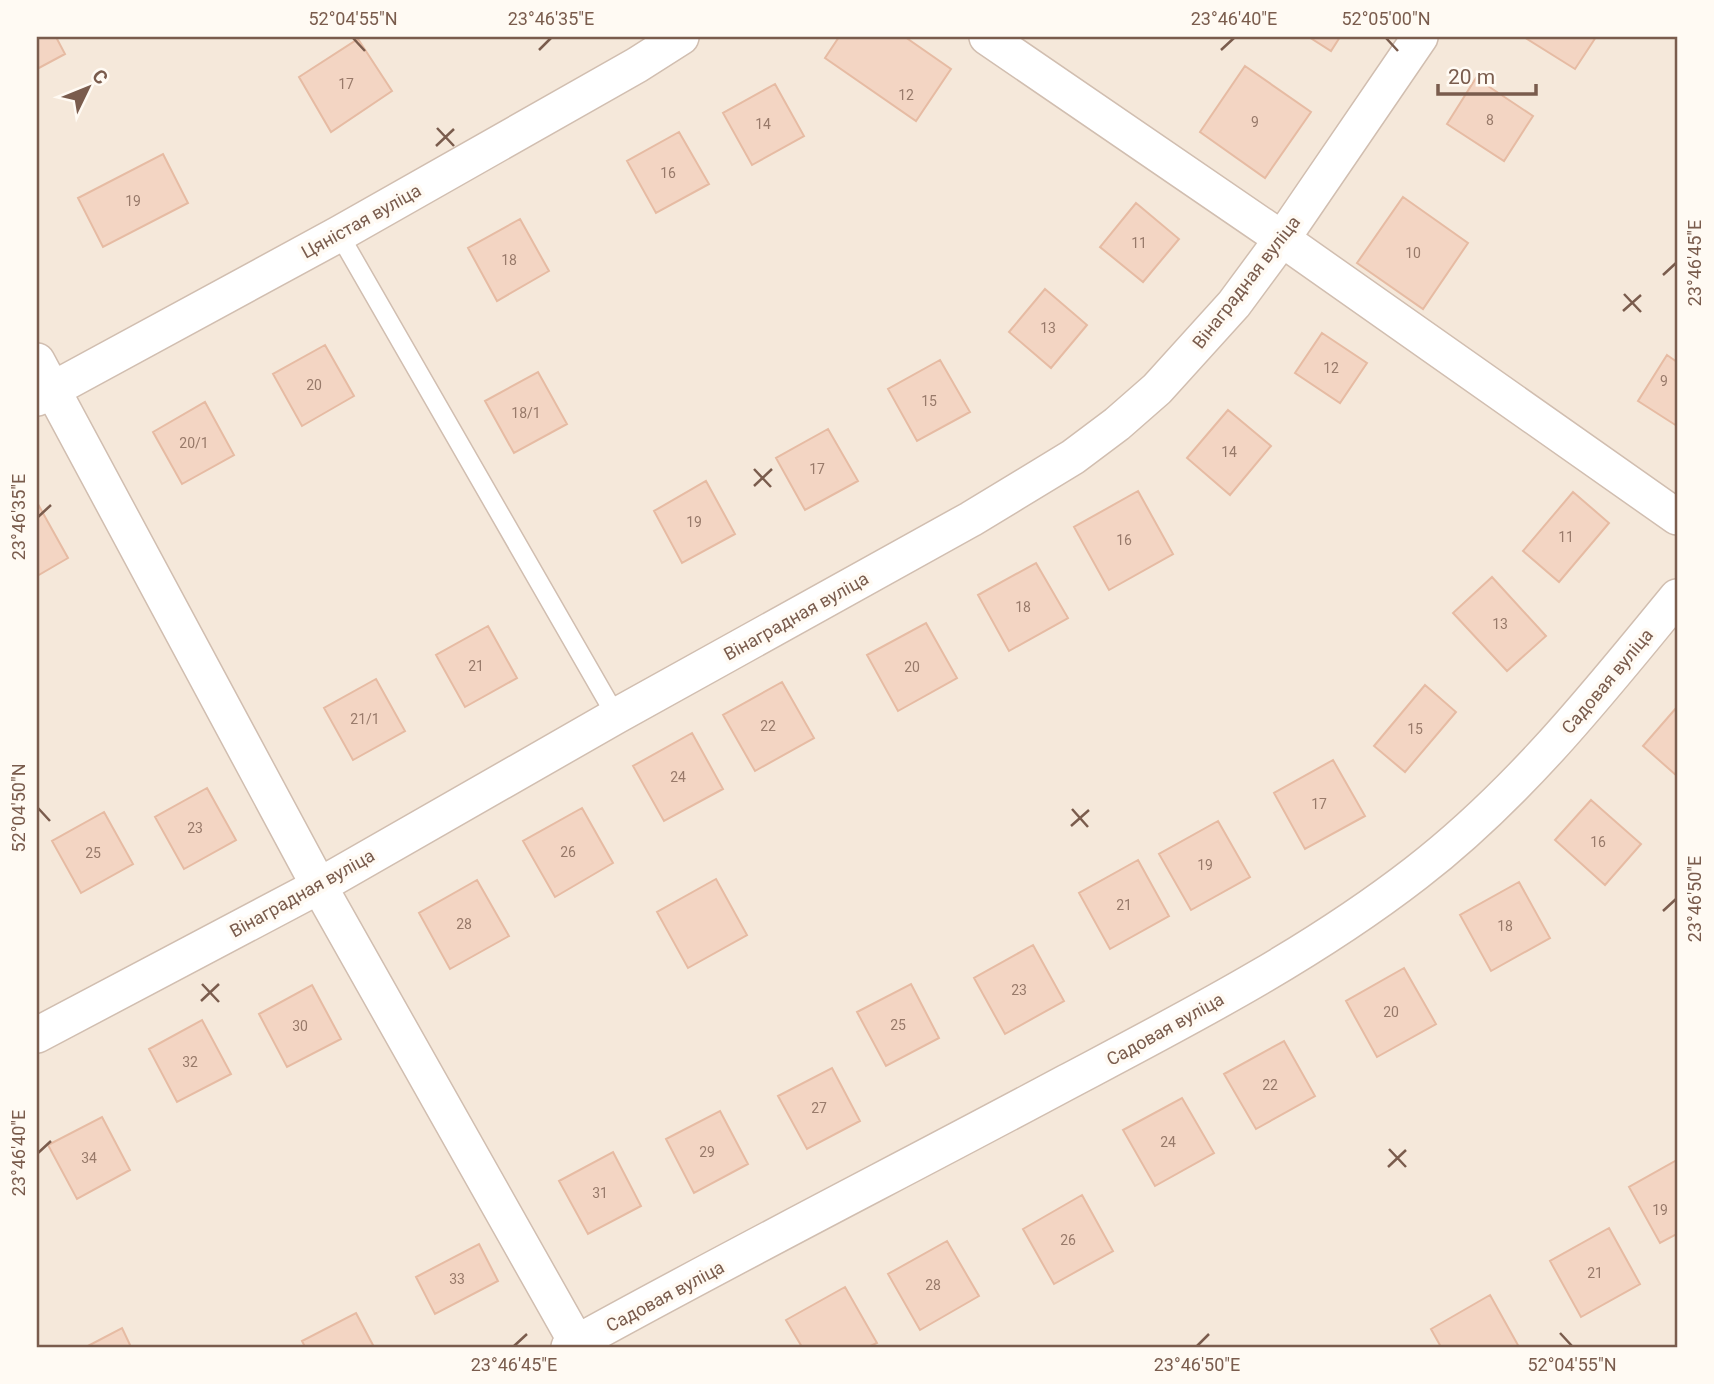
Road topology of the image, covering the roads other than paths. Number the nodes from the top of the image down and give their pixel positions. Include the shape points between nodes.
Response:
1 (681, 37) edge
2 (987, 37) edge
3 (1420, 37) edge
4 (340, 234) junction
5 (1282, 239) junction
6 (42, 383) edge
7 (1677, 517) edge
8 (1677, 597) edge
9 (616, 716) junction
10 (319, 886) junction
11 (37, 1035) edge
12 (575, 1346) edge

1 - 4 street, Цяністая вуліца
2 - 5 street
3 - 5 street, Вінаградная вуліца
4 - 6 street, Цяністая вуліца
4 - 9 lane
5 - 7 street
5 - 9 street, Вінаградная вуліца via 1234,304 1157,389 1073,457 971,519
6 - 10 street
8 - 12 street, Садовая вуліца via 1524,776 1417,872 1354,918 1162,1032
9 - 10 street, Вінаградная вуліца
10 - 11 street, Вінаградная вуліца
10 - 12 street

